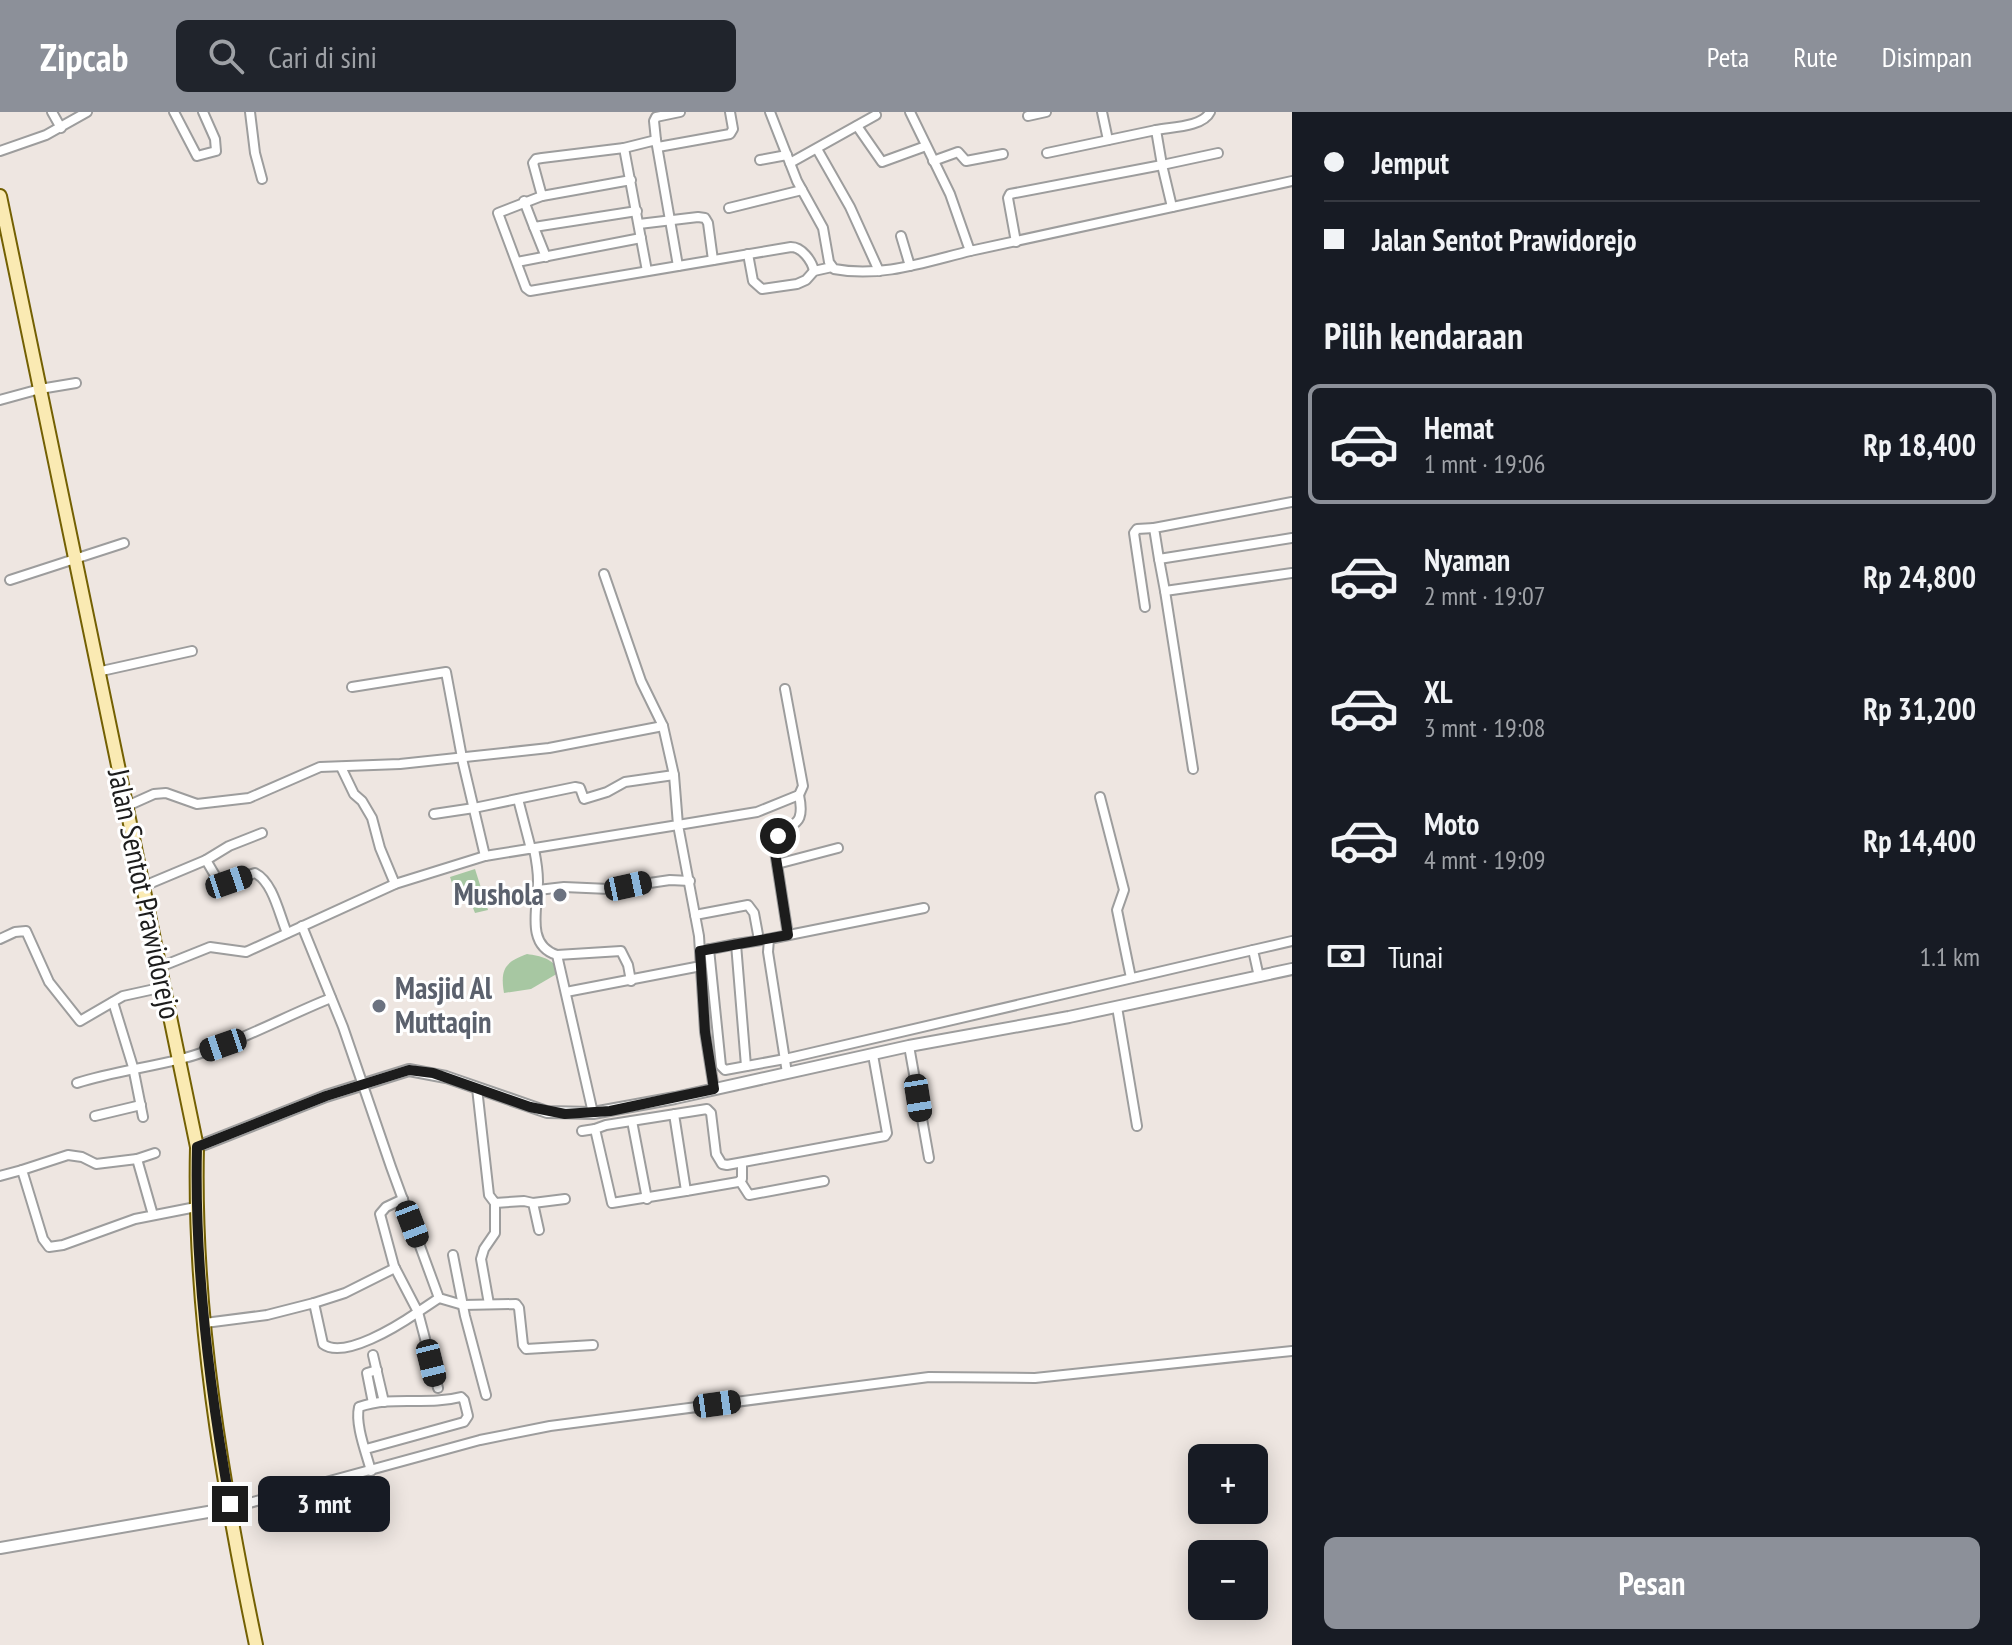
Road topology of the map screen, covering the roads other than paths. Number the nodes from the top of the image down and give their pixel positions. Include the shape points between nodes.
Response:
1 (52, 112) edge
2 (87, 112) edge
3 (174, 112) edge
4 (203, 112) edge
5 (250, 112) edge
6 (680, 112) edge
7 (730, 112) edge
8 (770, 112) edge
9 (910, 112) edge
10 (1046, 112) edge
11 (1102, 112) edge
12 (1210, 112) edge
13 (876, 115) dead end
14 (1028, 116) dead end
15 (857, 126) junction
16 (61, 128) junction
17 (1156, 130) junction
18 (1108, 140) junction
19 (657, 144) junction
20 (926, 146) junction
21 (624, 148) junction
22 (817, 149) junction
23 (0, 151) edge
24 (1047, 153) dead end
25 (1218, 153) dead end
26 (1003, 154) dead end
27 (789, 159) junction
28 (760, 160) dead end
29 (933, 161) junction
30 (1162, 165) junction
31 (262, 179) dead end
32 (631, 180) junction
33 (1292, 181) edge
34 (802, 190) junction
35 (0, 196) edge
36 (542, 196) junction
37 (524, 201) junction
38 (1172, 207) junction
39 (729, 208) dead end
40 (637, 211) junction
41 (670, 220) junction
42 (639, 224) junction
43 (534, 227) junction
44 (901, 236) dead end
45 (641, 238) junction
46 (1016, 242) junction
47 (970, 251) junction
48 (748, 254) junction
49 (546, 257) junction
50 (7, 258) edge
51 (713, 260) junction
52 (517, 262) junction
53 (678, 266) junction
54 (910, 266) junction
55 (832, 267) junction
56 (647, 271) junction
57 (814, 271) junction
58 (879, 271) junction
59 (76, 383) dead end
60 (40, 389) junction
61 (0, 400) edge
62 (1292, 502) edge
63 (1154, 528) junction
64 (1292, 538) edge
65 (124, 543) dead end
66 (74, 559) junction
67 (1159, 559) junction
68 (1292, 573) edge
69 (604, 574) dead end
70 (10, 580) dead end
71 (1165, 591) junction
72 (1145, 607) dead end
73 (192, 651) dead end
74 (97, 672) junction
75 (352, 687) dead end
76 (785, 689) dead end
77 (663, 726) junction
78 (462, 758) junction
79 (341, 767) junction
80 (1193, 769) dead end
81 (674, 775) junction
82 (799, 795) junction
83 (1100, 797) dead end
84 (518, 799) junction
85 (125, 807) junction
86 (474, 808) junction
87 (434, 814) dead end
88 (678, 825) junction
89 (262, 833) dead end
90 (838, 848) dead end
91 (532, 849) junction
92 (485, 856) junction
93 (206, 860) junction
94 (777, 864) junction
95 (690, 881) junction
96 (395, 884) junction
97 (144, 886) junction
98 (538, 890) junction
99 (924, 908) dead end
100 (695, 915) junction
101 (302, 926) junction
102 (287, 933) junction
103 (788, 935) junction
104 (0, 939) edge
105 (764, 940) junction
106 (1292, 941) edge
107 (736, 944) junction
108 (705, 950) junction
109 (557, 955) junction
110 (1256, 963) junction
111 (701, 966) junction
112 (160, 967) junction
113 (1292, 969) edge
114 (1131, 978) junction
115 (631, 981) junction
116 (164, 987) junction
117 (566, 992) junction
118 (331, 998) junction
119 (113, 1002) junction
120 (1117, 1007) junction
121 (948, 1021) junction
122 (951, 1038) junction
123 (853, 1042) junction
124 (909, 1047) junction
125 (874, 1057) junction
126 (857, 1058) junction
127 (180, 1059) junction
128 (785, 1059) junction
129 (746, 1066) junction
130 (133, 1067) junction
131 (787, 1073) junction
132 (77, 1083) dead end
133 (363, 1084) junction
134 (477, 1088) junction
135 (714, 1089) junction
136 (689, 1103) junction
137 (141, 1105) junction
138 (652, 1109) junction
139 (593, 1113) junction
140 (674, 1114) junction
141 (95, 1116) dead end
142 (143, 1117) dead end
143 (632, 1121) junction
144 (1137, 1126) dead end
145 (595, 1129) junction
146 (582, 1131) dead end
147 (197, 1147) junction
148 (155, 1153) dead end
149 (929, 1158) dead end
150 (137, 1159) junction
151 (742, 1163) junction
152 (22, 1170) junction
153 (0, 1176) edge
154 (740, 1181) junction
155 (824, 1181) dead end
156 (686, 1191) junction
157 (403, 1199) junction
158 (565, 1199) dead end
159 (647, 1199) junction
160 (495, 1203) junction
161 (533, 1203) junction
162 (196, 1207) junction
163 (153, 1215) junction
164 (539, 1230) dead end
165 (453, 1255) dead end
166 (395, 1268) junction
167 (439, 1298) junction
168 (314, 1303) junction
169 (489, 1304) junction
170 (463, 1305) junction
171 (418, 1312) junction
172 (205, 1323) junction
173 (593, 1345) dead end
174 (1292, 1351) edge
175 (373, 1355) dead end
176 (377, 1370) junction
177 (438, 1388) dead end
178 (486, 1395) dead end
179 (384, 1402) junction
180 (373, 1403) junction
181 (366, 1449) junction
182 (371, 1471) junction
183 (231, 1508) junction
184 (0, 1548) edge
185 (256, 1645) edge

1 - 16 street
2 - 16 street
3 - 4 street via 197,156 216,151
5 - 31 street
6 - 19 street via 656,117
7 - 19 street via 730,134
8 - 27 street
9 - 20 street
10 - 14 street
11 - 18 street
12 - 17 street via 1201,121
13 - 15 street
15 - 20 street via 882,162
15 - 22 street
16 - 23 street
17 - 18 street
17 - 30 street
18 - 24 street
19 - 21 street
19 - 41 street
20 - 29 street
21 - 32 street
21 - 36 street via 536,159
22 - 27 street
22 - 58 street
25 - 30 street
26 - 29 street via 966,161 958,152
27 - 28 street
27 - 34 street
29 - 47 street
30 - 38 street
30 - 46 street via 1010,194
32 - 36 street
32 - 40 street
33 - 38 street
34 - 39 street
34 - 55 street via 823,228
35 - 50 main road, Jalan Sentot Prawidorejo
36 - 37 street
37 - 43 street
37 - 52 street via 498,213
38 - 46 street
40 - 42 street
40 - 43 street
41 - 42 street
41 - 51 street via 705,218
41 - 53 street
42 - 45 street
43 - 49 street
44 - 54 street
45 - 49 street
45 - 56 street
46 - 47 street
47 - 54 street
48 - 51 street
48 - 57 street via 796,247
48 - 57 street via 758,288 797,284
49 - 52 street
50 - 60 main road, Jalan Sentot Prawidorejo
51 - 53 street
52 - 56 street via 526,288 534,292
53 - 56 street
54 - 58 street
55 - 57 street
55 - 58 street
59 - 60 street
60 - 61 street
60 - 66 main road, Jalan Sentot Prawidorejo
62 - 63 street
63 - 67 street
63 - 72 street via 1134,533
64 - 67 street
65 - 66 street
66 - 70 street
66 - 74 main road, Jalan Sentot Prawidorejo
67 - 71 street
68 - 71 street
69 - 77 street via 641,681
71 - 80 street
73 - 74 street
74 - 85 main road, Jalan Sentot Prawidorejo
75 - 78 street via 446,672
76 - 82 street via 803,786
77 - 78 street
77 - 81 street
78 - 79 street
78 - 86 street
79 - 85 street via 320,767 249,798 197,804 166,793
79 - 96 street via 372,818
81 - 84 street via 625,782 584,799 575,787
81 - 88 street
82 - 88 street via 757,812
82 - 94 street via 801,818 778,836
83 - 114 street via 1124,890 1117,910
84 - 86 street
84 - 91 street
85 - 97 main road, Jalan Sentot Prawidorejo
86 - 87 street
86 - 92 street
88 - 91 street
88 - 95 street
89 - 93 street
90 - 94 street
91 - 92 street
91 - 98 street
92 - 96 street
93 - 97 street
93 - 102 street via 222,885 259,874
94 - 103 street
95 - 98 street
95 - 100 street
96 - 101 street
97 - 112 main road, Jalan Sentot Prawidorejo
98 - 109 street via 538,943
99 - 103 street
100 - 105 street via 748,905
100 - 108 street
101 - 102 street
101 - 118 street
102 - 112 street via 246,952 210,947
103 - 105 street
104 - 119 street via 26,931 49,982 80,1021
105 - 107 street
105 - 128 street
106 - 110 street
107 - 108 street
107 - 129 street
108 - 111 street
108 - 129 street via 721,1066
109 - 115 street via 621,951
109 - 117 street
110 - 113 street
110 - 114 street
110 - 120 street
111 - 115 street
111 - 135 street
112 - 116 main road, Jalan Sentot Prawidorejo
114 - 121 street
115 - 117 street
116 - 119 street
116 - 127 main road, Jalan Sentot Prawidorejo
117 - 139 street
118 - 127 street
118 - 133 street
119 - 130 street
120 - 122 street
120 - 144 street
121 - 122 street
121 - 123 street
122 - 124 street
123 - 126 street
123 - 128 street
124 - 125 street
124 - 149 street
125 - 126 street
125 - 151 street via 885,1136
126 - 131 street
127 - 130 street
127 - 147 main road, Jalan Sentot Prawidorejo
128 - 129 street
128 - 131 street
130 - 132 street
130 - 137 street
131 - 135 street
133 - 134 street via 416,1070
133 - 147 street
133 - 157 street
134 - 139 street via 547,1112
134 - 160 street via 489,1195
135 - 136 street
136 - 138 street
136 - 140 street
136 - 151 street via 709,1110 722,1164
137 - 141 street
137 - 142 street
138 - 139 street
138 - 140 street
138 - 143 street
140 - 156 street
143 - 145 street
143 - 159 street
145 - 146 street
145 - 159 street via 611,1201
147 - 162 main road, Jalan Sentot Prawidorejo
148 - 150 street
150 - 152 street via 96,1164 68,1155
150 - 163 street
151 - 154 street
152 - 153 street
152 - 163 street via 47,1246
154 - 155 street via 749,1195
154 - 156 street
156 - 159 street
157 - 166 street via 380,1210
157 - 167 street
158 - 161 street
160 - 161 street
160 - 169 street via 495,1233 481,1259
161 - 164 street
162 - 163 street
162 - 172 main road, Jalan Sentot Prawidorejo
165 - 170 street
166 - 168 street
166 - 171 street
167 - 170 street
167 - 171 street
168 - 171 street via 323,1344 338,1348 386,1332
168 - 172 street
169 - 170 street
169 - 173 street via 518,1306 526,1349
170 - 178 street
171 - 177 street
172 - 183 main road, Jalan Sentot Prawidorejo
174 - 182 street via 1035,1378 929,1377 826,1389 550,1426
175 - 176 street
176 - 179 street
176 - 180 street via 367,1373
179 - 180 street
179 - 181 street via 461,1397 468,1418
180 - 181 street via 358,1409
181 - 182 street
182 - 183 street
183 - 184 street
183 - 185 main road, Jalan Sentot Prawidorejo

